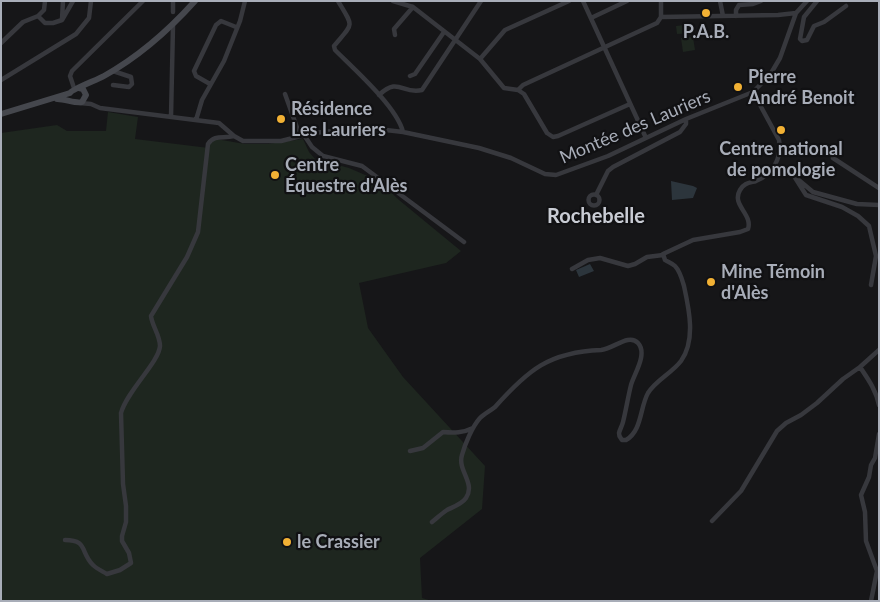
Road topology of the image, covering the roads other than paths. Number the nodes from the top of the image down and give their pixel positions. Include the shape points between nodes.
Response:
1 (45, 1) edge
2 (63, 1) edge
3 (73, 1) edge
4 (91, 1) edge
5 (137, 1) edge
6 (143, 1) edge
7 (174, 1) edge
8 (195, 1) edge
9 (245, 1) edge
10 (338, 1) edge
11 (394, 1) edge
12 (481, 1) edge
13 (569, 1) edge
14 (583, 1) edge
15 (626, 1) edge
16 (661, 1) edge
17 (720, 1) edge
18 (761, 1) edge
19 (807, 1) edge
20 (817, 1) edge
21 (846, 6) dead end
22 (413, 7) junction
23 (137, 8) junction
24 (173, 12) dead end
25 (796, 13) junction
26 (38, 16) junction
27 (723, 16) junction
28 (736, 16) junction
29 (661, 17) junction
30 (591, 18) junction
31 (62, 20) junction
32 (173, 26) junction
33 (236, 27) junction
34 (444, 32) junction
35 (395, 35) dead end
36 (455, 40) junction
37 (1, 43) edge
38 (605, 48) junction
39 (480, 59) junction
40 (114, 71) junction
41 (410, 76) dead end
42 (1, 80) edge
43 (90, 84) junction
44 (210, 84) junction
45 (113, 85) dead end
46 (74, 89) junction
47 (518, 90) junction
48 (753, 92) junction
49 (285, 94) dead end
50 (85, 95) junction
51 (379, 95) junction
52 (51, 98) junction
53 (71, 100) junction
54 (80, 103) junction
55 (92, 104) junction
56 (630, 104) junction
57 (1, 114) edge
58 (170, 116) junction
59 (196, 120) junction
60 (686, 120) junction
61 (402, 132) junction
62 (234, 136) junction
63 (302, 136) junction
64 (646, 138) junction
65 (833, 158) dead end
66 (774, 169) junction
67 (794, 176) junction
68 (879, 188) edge
69 (596, 195) dead end
70 (879, 205) edge
71 (464, 242) dead end
72 (663, 255) junction
73 (572, 269) dead end
74 (871, 285) dead end
75 (879, 350) edge
76 (860, 366) junction
77 (879, 405) edge
78 (474, 427) junction
79 (879, 434) edge
80 (410, 451) dead end
81 (712, 521) dead end
82 (432, 522) dead end
83 (65, 540) dead end
84 (871, 601) edge

1 - 26 street via 44,10
2 - 31 street
3 - 31 street
4 - 42 street via 89,18 76,34
5 - 23 street
6 - 23 street
7 - 24 street
8 - 32 main road
9 - 33 street
10 - 51 street via 351,22 334,46 335,50
11 - 22 street
12 - 36 street
13 - 39 street via 505,30
14 - 30 street
15 - 30 street
16 - 29 street
17 - 27 street
18 - 28 street via 739,5
19 - 25 street
20 - 21 street via 804,17 802,41 807,40 814,26
22 - 34 street
22 - 35 street via 394,29
23 - 46 street via 72,72
25 - 28 street
25 - 48 street via 780,58
26 - 31 street via 45,23
26 - 37 street via 23,22
27 - 28 street
27 - 29 street
29 - 38 street via 652,26
30 - 38 street
32 - 40 main road
32 - 58 street
33 - 44 street via 224,61
33 - 44 street via 221,21 216,25 194,71 196,76
34 - 36 street
34 - 41 street via 416,74
36 - 39 street
36 - 51 street via 422,90 392,86
38 - 47 street via 523,84
38 - 56 street
39 - 47 street via 504,88
40 - 43 main road
40 - 45 street via 131,78 132,84 129,87
43 - 46 main road
43 - 50 main road
44 - 59 street
46 - 50 main road
46 - 52 main road
46 - 53 main road
47 - 56 street via 524,94 547,134 553,137
48 - 60 street, Montée des Lauriers
48 - 66 street via 779,140 779,156
49 - 63 street
50 - 54 main road
50 - 55 street
51 - 61 street via 395,116
52 - 53 main road
52 - 57 main road
53 - 54 main road
54 - 55 street, Montée des Lauriers
55 - 58 street, Montée des Lauriers via 100,108
56 - 64 street
58 - 59 street, Montée des Lauriers
59 - 62 street, Montée des Lauriers via 219,123
60 - 64 street, Montée des Lauriers
60 - 69 street via 680,132 608,171
61 - 63 street, Montée des Lauriers via 334,131
61 - 64 street, Montée des Lauriers via 479,148 545,174 556,175
62 - 63 street, Montée des Lauriers via 243,141 281,141
62 - 83 street via 217,136 208,144 198,232 151,316 160,346 124,403 121,414 126,506 122,541 131,563 107,574 93,565 81,543
63 - 71 street via 323,156 362,166
65 - 68 street
66 - 67 street
66 - 72 street via 744,184 738,191 739,205 749,220 745,231 693,240
67 - 70 street via 813,192 856,204
67 - 74 street via 806,195 842,207 869,226 876,256
72 - 73 street via 647,257 628,266 600,258 588,260
72 - 78 street via 681,277 689,307 688,346 674,369 652,387 630,438 622,440 619,432 642,353 633,338 608,349 580,351 552,360 516,383
75 - 76 street
76 - 77 street via 877,395
76 - 81 street via 817,403 777,431 741,490
78 - 80 street via 458,433 443,432 423,448
78 - 82 street via 461,457 468,481 467,497
79 - 84 street via 875,458 861,495 866,541 877,571

